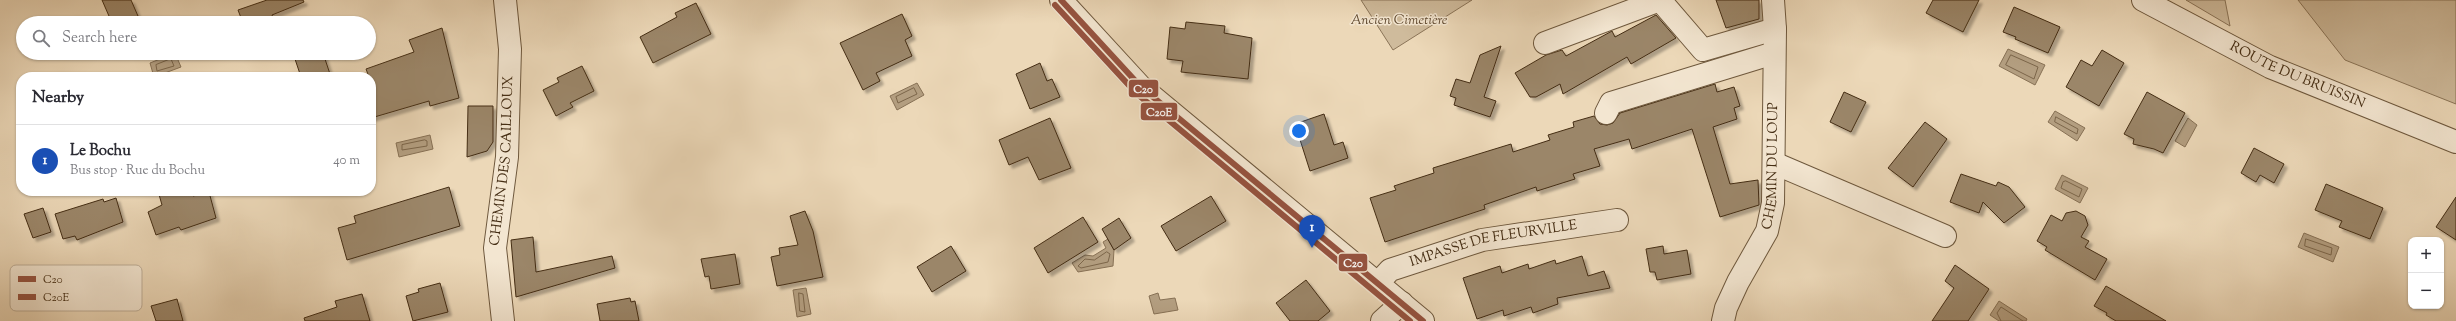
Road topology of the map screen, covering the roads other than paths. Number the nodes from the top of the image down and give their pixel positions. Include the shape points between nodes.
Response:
1 (505, 0) edge
2 (1061, 0) edge
3 (1773, 0) edge
4 (2143, 0) edge
5 (1775, 29) junction
6 (1545, 43) dead end
7 (1774, 53) junction
8 (1606, 113) dead end
9 (2456, 142) edge
10 (1774, 163) junction
11 (1616, 220) dead end
12 (1945, 236) dead end
13 (1378, 283) junction
14 (1412, 314) edge
15 (503, 321) edge
16 (1382, 321) edge
17 (1723, 321) edge

1 - 15 street, CHEMIN DES CAILLOUX via 510,48 507,157 495,248
2 - 13 street via 1141,88
3 - 5 street, CHEMIN DU LOUP
4 - 9 street, ROUTE DU BRUISSIN via 2270,67
5 - 6 street via 1703,50 1660,0
5 - 7 street, CHEMIN DU LOUP
7 - 8 street via 1611,103
7 - 10 street, CHEMIN DU LOUP
10 - 12 street
10 - 17 street, CHEMIN DU LOUP via 1772,203 1767,231 1738,282
11 - 13 street, IMPASSE DE FLEURVILLE via 1482,240 1390,270
13 - 14 street
14 - 16 street

